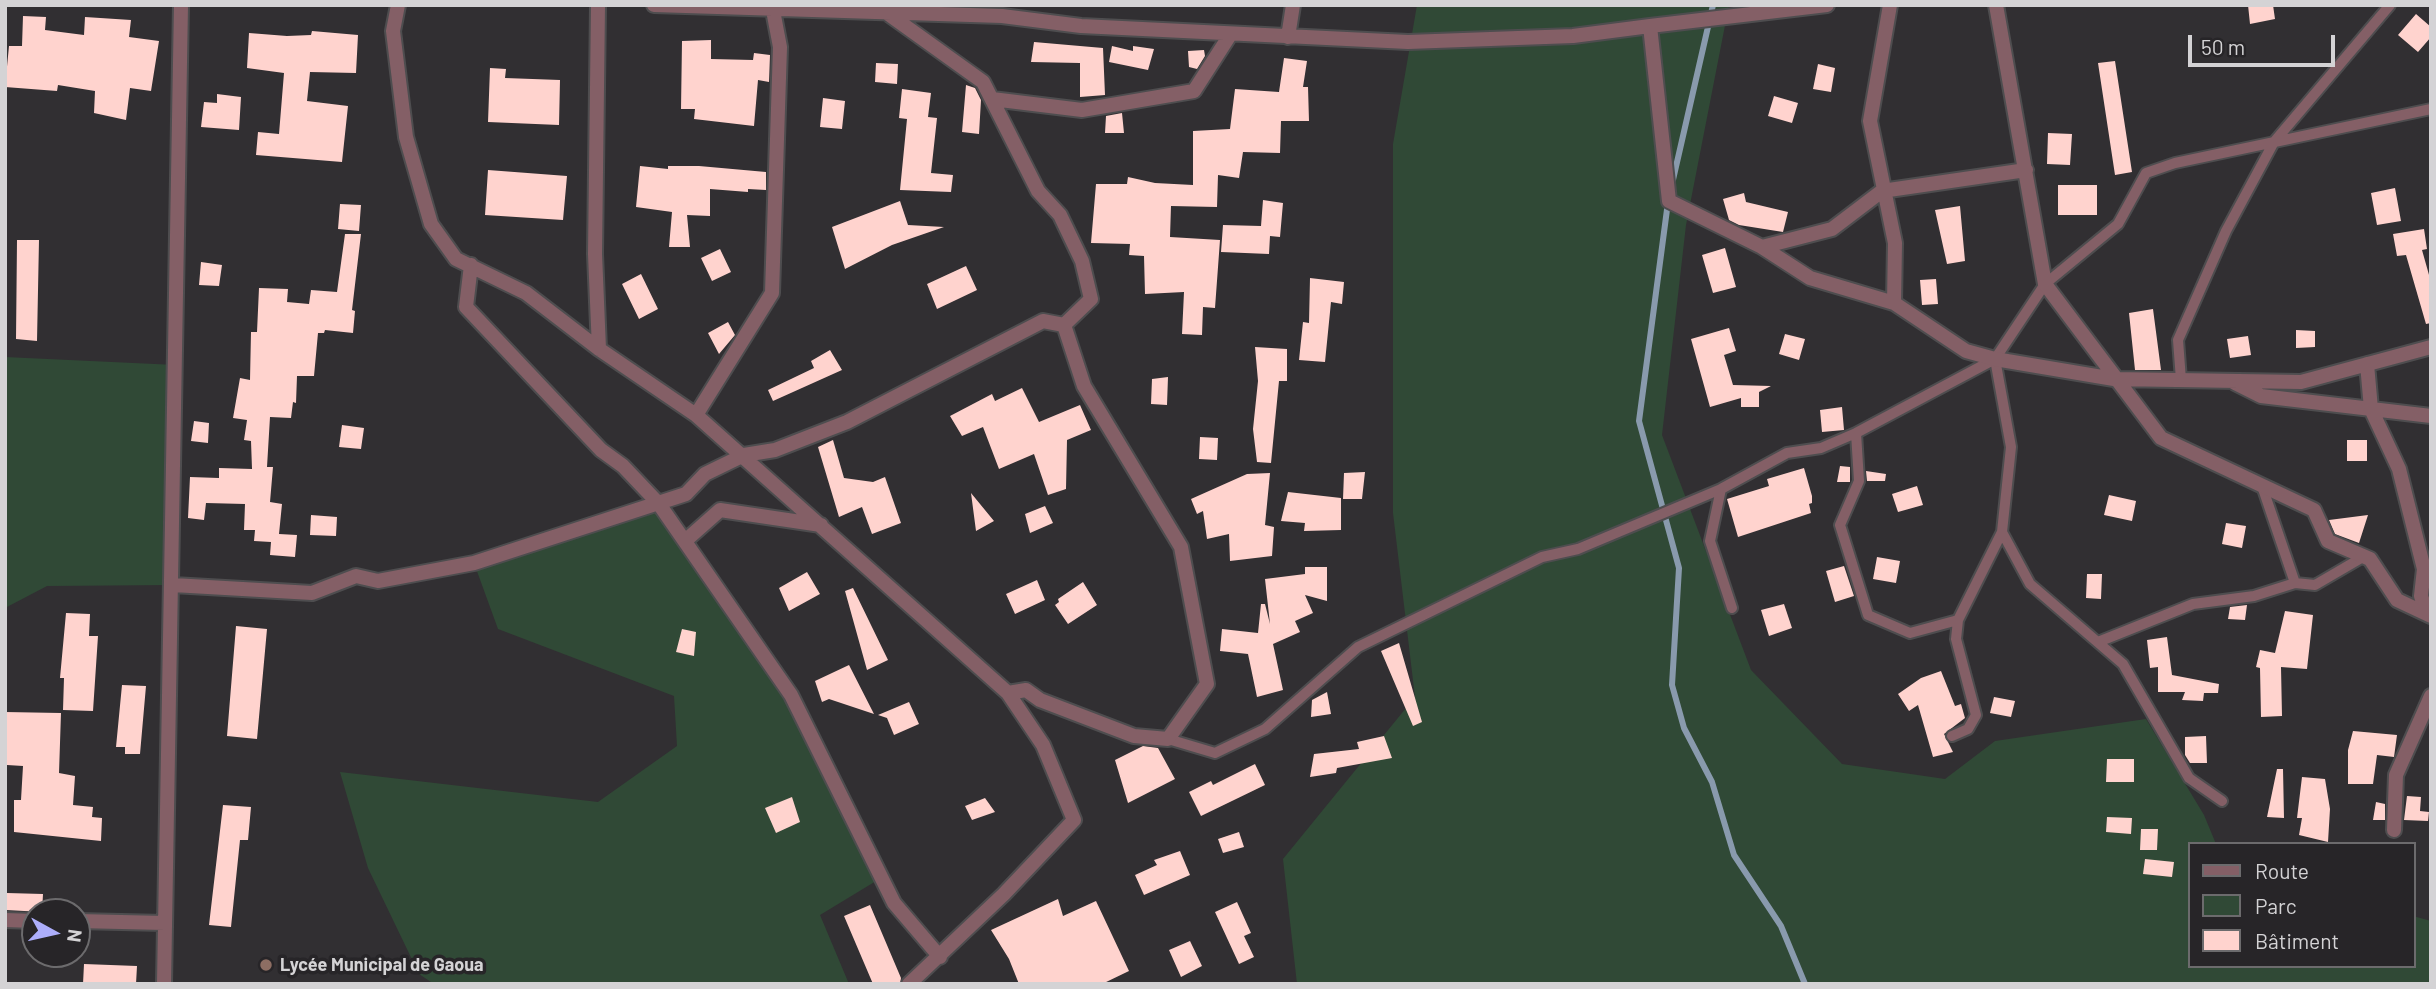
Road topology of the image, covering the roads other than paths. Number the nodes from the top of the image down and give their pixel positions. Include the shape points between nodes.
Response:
1 (181, 5) edge
2 (398, 5) edge
3 (598, 5) edge
4 (654, 5) edge
5 (1293, 5) edge
6 (1827, 5) edge
7 (1890, 5) edge
8 (1996, 5) edge
9 (2390, 5) edge
10 (774, 7) edge
11 (887, 13) junction
12 (1650, 26) junction
13 (1230, 35) junction
14 (1288, 37) junction
15 (992, 99) junction
16 (2431, 108) edge
17 (2274, 142) junction
18 (2026, 170) junction
19 (1882, 191) junction
20 (1762, 247) junction
21 (471, 265) junction
22 (2045, 284) junction
23 (1894, 303) junction
24 (1064, 325) junction
25 (2431, 347) edge
26 (599, 349) junction
27 (1995, 359) junction
28 (2367, 364) junction
29 (2114, 379) junction
30 (2181, 380) junction
31 (2230, 380) junction
32 (2285, 382) junction
33 (2312, 402) junction
34 (2371, 409) junction
35 (696, 415) junction
36 (2431, 416) edge
37 (1856, 433) junction
38 (744, 455) junction
39 (2262, 486) junction
40 (1721, 489) junction
41 (659, 504) junction
42 (823, 526) junction
43 (2002, 532) junction
44 (685, 541) junction
45 (2363, 556) junction
46 (2295, 583) junction
47 (173, 586) junction
48 (1732, 608) dead end
49 (2429, 615) edge
50 (1958, 620) junction
51 (2098, 642) junction
52 (1008, 692) junction
53 (2431, 695) edge
54 (1952, 736) dead end
55 (1168, 739) junction
56 (2222, 801) dead end
57 (2394, 830) dead end
58 (91, 921) edge
59 (165, 923) junction
60 (940, 957) junction
61 (163, 984) edge
62 (909, 984) edge

1 - 47 street
2 - 21 street via 393,31 396,64 416,181 431,225 456,259
3 - 26 street via 595,254
4 - 10 street
5 - 14 street
6 - 12 street
7 - 19 street via 1870,121
8 - 18 street
9 - 17 lane
10 - 11 street
10 - 35 street via 780,47 772,293
11 - 13 street via 1002,16
11 - 15 street via 983,82
12 - 14 street via 1498,40
12 - 20 street via 1669,201
13 - 14 street
13 - 15 street via 1194,91 1082,110
15 - 24 street via 1038,191 1060,215 1082,261 1091,299
16 - 17 lane
17 - 22 lane via 2146,173 2118,224
17 - 30 lane via 2226,231 2178,340
18 - 19 street
18 - 22 street
19 - 20 street via 1832,229
19 - 23 street via 1895,243
20 - 23 street via 1810,278
21 - 26 street via 526,293
21 - 41 street via 466,307 600,450 623,466
22 - 27 lane
22 - 29 street
23 - 27 street via 1966,351
24 - 38 street via 1043,321 847,422 775,450
24 - 55 street via 1084,386 1181,547 1207,684
25 - 28 street
26 - 35 street
27 - 29 street
27 - 37 lane
27 - 43 lane via 2011,447
28 - 32 street
28 - 34 street
29 - 30 street
29 - 39 street via 2161,438
30 - 31 street
31 - 32 street
31 - 33 street via 2261,396
32 - 33 lane
33 - 34 street
34 - 36 street
34 - 49 street via 2399,469 2424,569 2421,596
35 - 38 street
37 - 40 lane via 1821,448 1787,453
37 - 50 lane via 1859,481 1840,525 1868,615 1910,633
38 - 41 street via 705,474 686,494
38 - 42 street
39 - 45 street via 2314,510 2328,541
39 - 46 lane
40 - 48 lane via 1710,541
40 - 55 lane via 1578,549 1542,556 1358,647 1265,729 1215,753
41 - 44 street
41 - 47 street via 474,563 377,581 356,576 312,593
42 - 44 street via 720,510
42 - 52 street
43 - 50 lane
43 - 51 lane via 2030,584
44 - 60 street via 791,695 894,903
45 - 46 lane via 2315,585
45 - 49 street via 2370,559 2396,600
46 - 51 lane via 2253,596 2193,604
47 - 59 street
50 - 54 lane via 1956,639 1976,715 1968,729
51 - 56 lane via 2123,664 2189,778
52 - 55 street via 1026,690 1040,700 1134,736
52 - 60 street via 1043,744 1074,820
53 - 57 street via 2396,775
58 - 59 street
59 - 61 street
60 - 62 street

